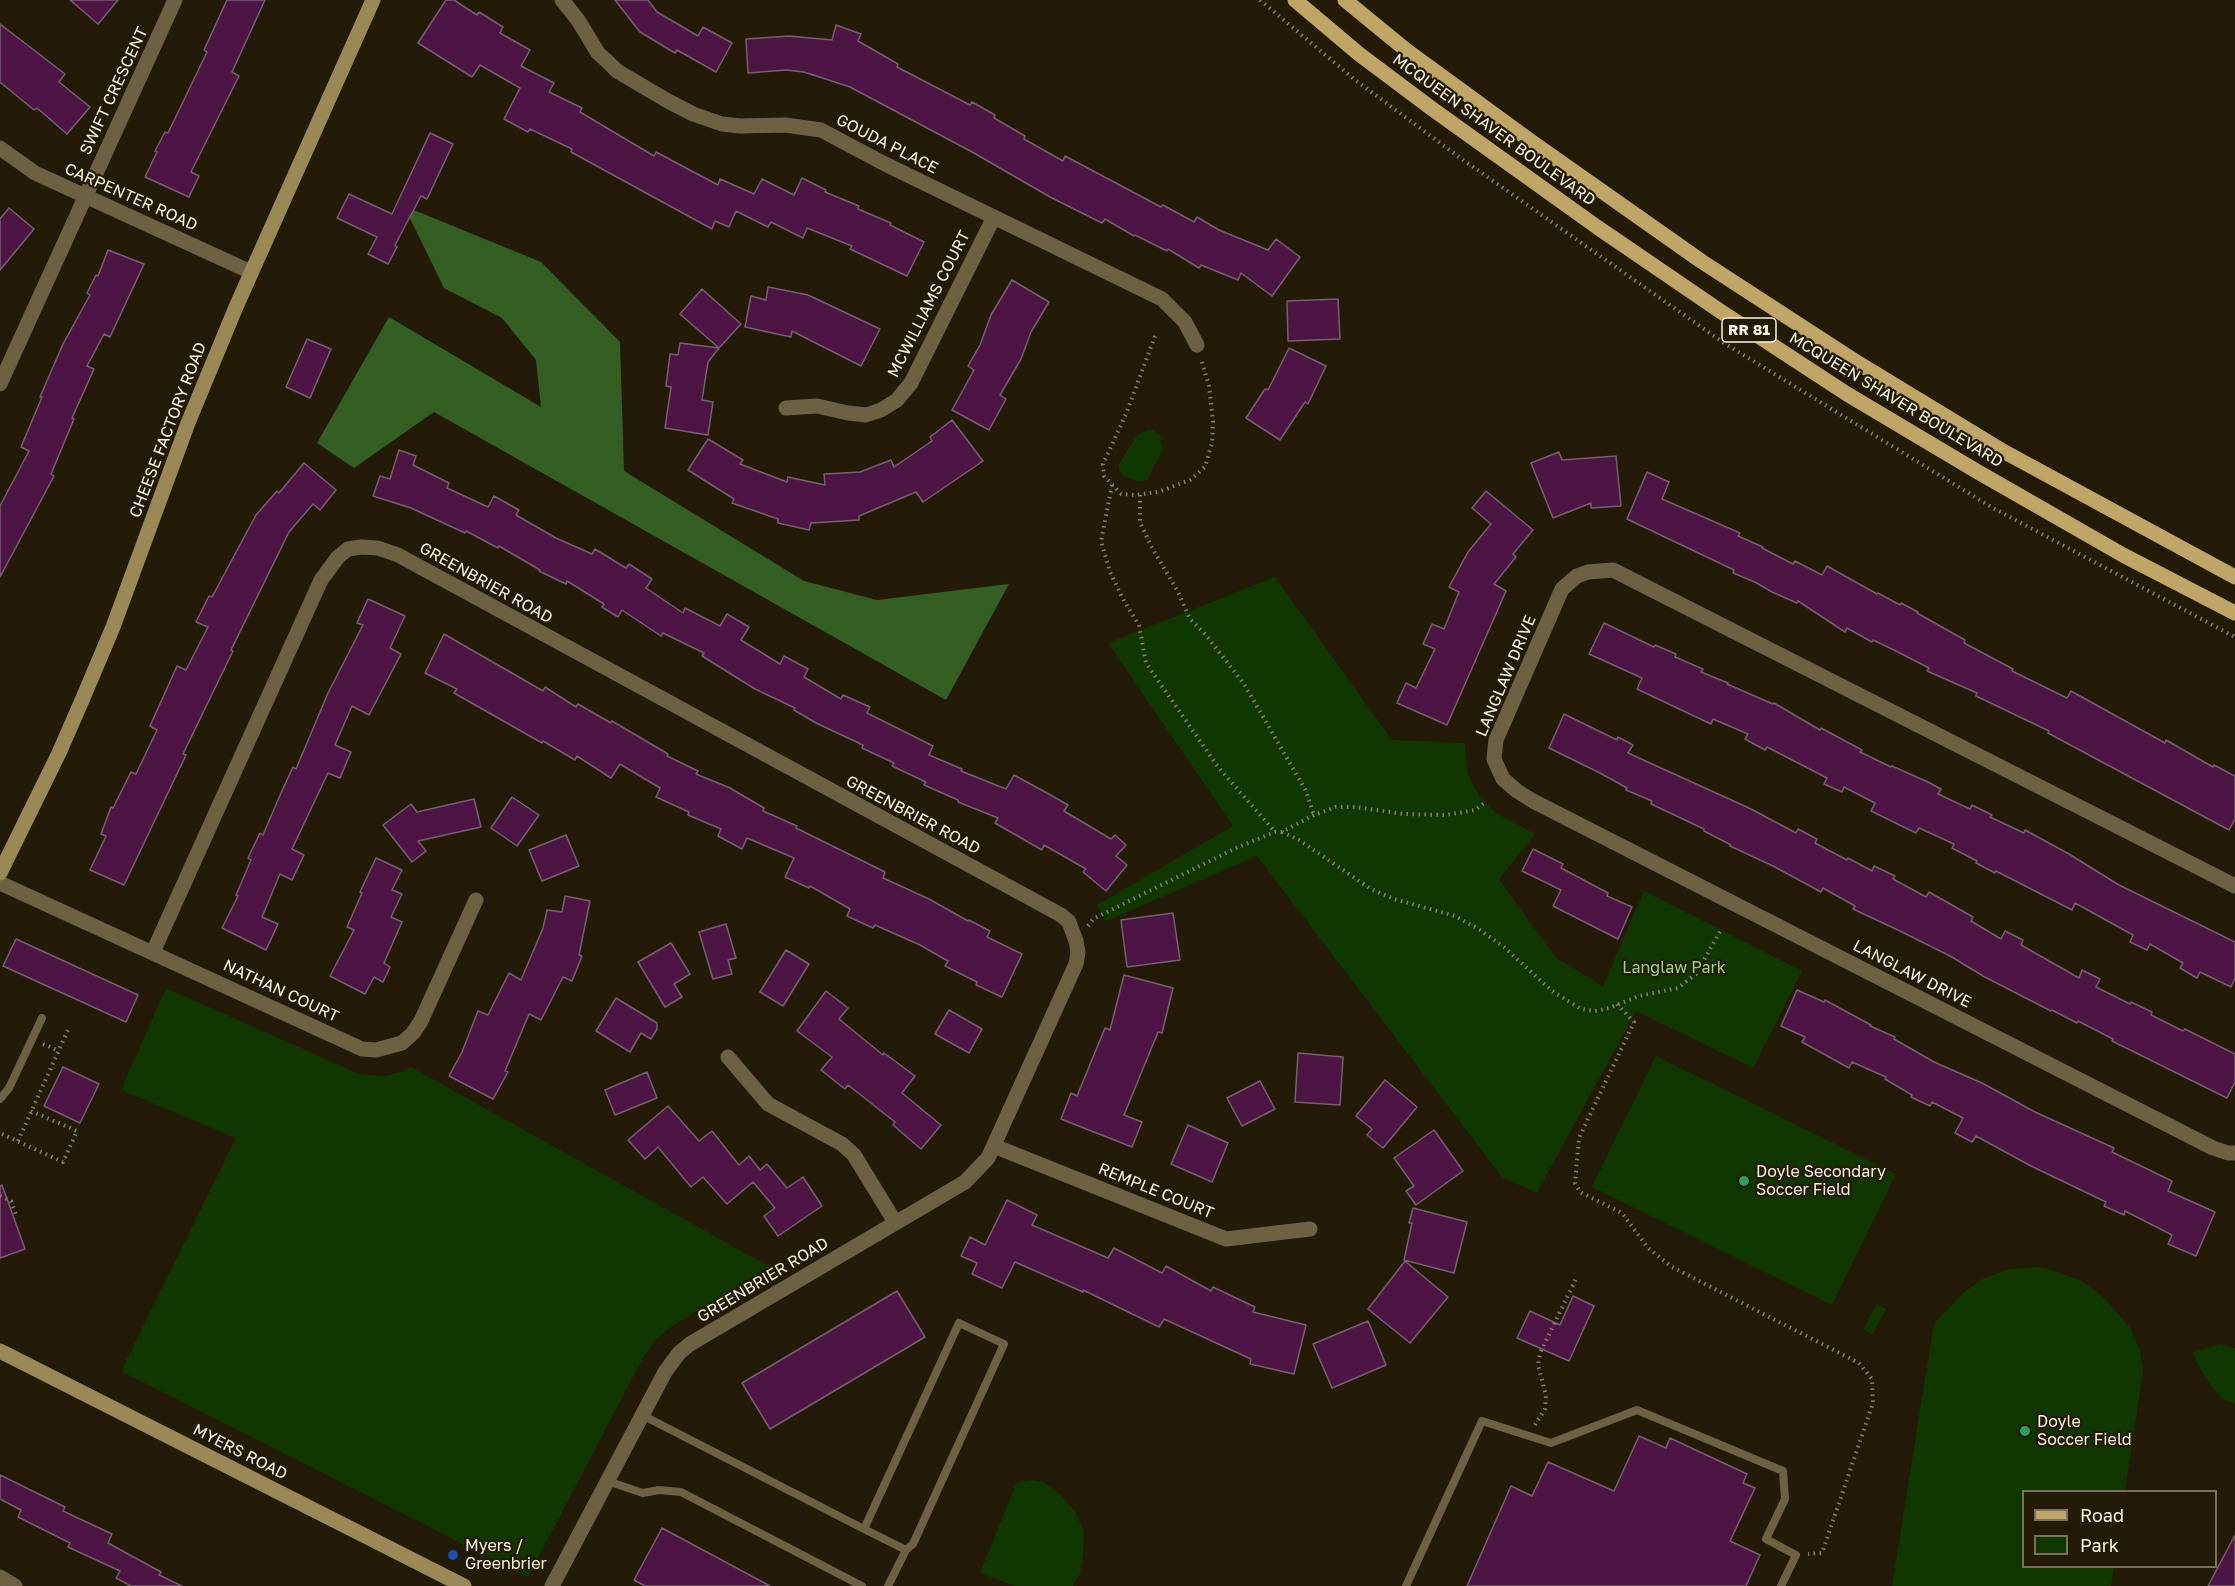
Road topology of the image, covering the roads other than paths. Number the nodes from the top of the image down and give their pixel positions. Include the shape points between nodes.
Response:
1 (175, 0) edge
2 (373, 0) edge
3 (562, 0) edge
4 (1295, 0) edge
5 (1345, 0) edge
6 (0, 148) edge
7 (85, 196) junction
8 (994, 217) junction
9 (251, 272) junction
10 (1197, 345) road end
11 (0, 384) edge
12 (786, 408) dead end
13 (2235, 577) edge
14 (2235, 613) edge
15 (0, 873) edge
16 (0, 883) edge
17 (2235, 886) edge
18 (476, 900) dead end
19 (153, 952) junction
20 (42, 1018) dead end
21 (728, 1057) dead end
22 (0, 1099) edge
23 (994, 1146) junction
24 (2235, 1154) edge
25 (895, 1222) junction
26 (1310, 1229) dead end
27 (0, 1351) edge
28 (642, 1415) junction
29 (607, 1480) junction
30 (864, 1528) junction
31 (906, 1551) junction
32 (0, 1577) edge
33 (15, 1586) edge
34 (464, 1586) edge
35 (552, 1586) edge
36 (862, 1586) edge
37 (888, 1586) edge
38 (1406, 1586) edge
39 (1781, 1586) edge

1 - 7 street, SWIFT CRESCENT
2 - 9 main road, CHEESE FACTORY ROAD
3 - 8 street, GOUDA PLACE via 608,63 668,102 722,124 785,124 821,130
4 - 14 main road, MCQUEEN SHAVER BOULEVARD / RR 81 via 1431,108 1759,337 1978,472 2123,555
5 - 13 main road, MCQUEEN SHAVER BOULEVARD / RR 81 via 1532,142 1701,261 1858,363 2001,450
6 - 7 street, CARPENTER ROAD via 35,173
7 - 9 street, CARPENTER ROAD
7 - 11 street, SWIFT CRESCENT
8 - 10 street, GOUDA PLACE via 1162,299 1185,322
8 - 12 street, MCWILLIAMS COURT via 911,383 897,400 866,415 817,406
9 - 15 main road, CHEESE FACTORY ROAD via 188,423 96,667
16 - 19 street, NATHAN COURT
17 - 24 street, LANGLAW DRIVE via 1613,570 1577,576 1562,590 1496,740 1494,759 1503,779 1533,801 2213,1148
18 - 19 street, NATHAN COURT via 421,1021 402,1043 376,1050 362,1049
19 - 23 street, GREENBRIER ROAD via 321,580 348,549 378,548 398,555 1069,922 1078,952 1076,964
20 - 22 lane
21 - 25 street via 768,1104 842,1144 854,1155
23 - 25 street, GREENBRIER ROAD via 979,1170 965,1182
23 - 26 street, REMPLE COURT via 1226,1239
25 - 28 street, GREENBRIER ROAD via 690,1344 671,1362
27 - 34 main road, MYERS ROAD
28 - 29 street, GREENBRIER ROAD
28 - 30 lane
29 - 35 street, GREENBRIER ROAD
29 - 36 lane via 643,1493 681,1492
30 - 31 lane
30 - 31 lane via 959,1323 1004,1344 913,1544
31 - 37 lane
32 - 33 street
38 - 39 lane via 1482,1421 1551,1443 1637,1410 1782,1471 1785,1499 1766,1539 1796,1555

